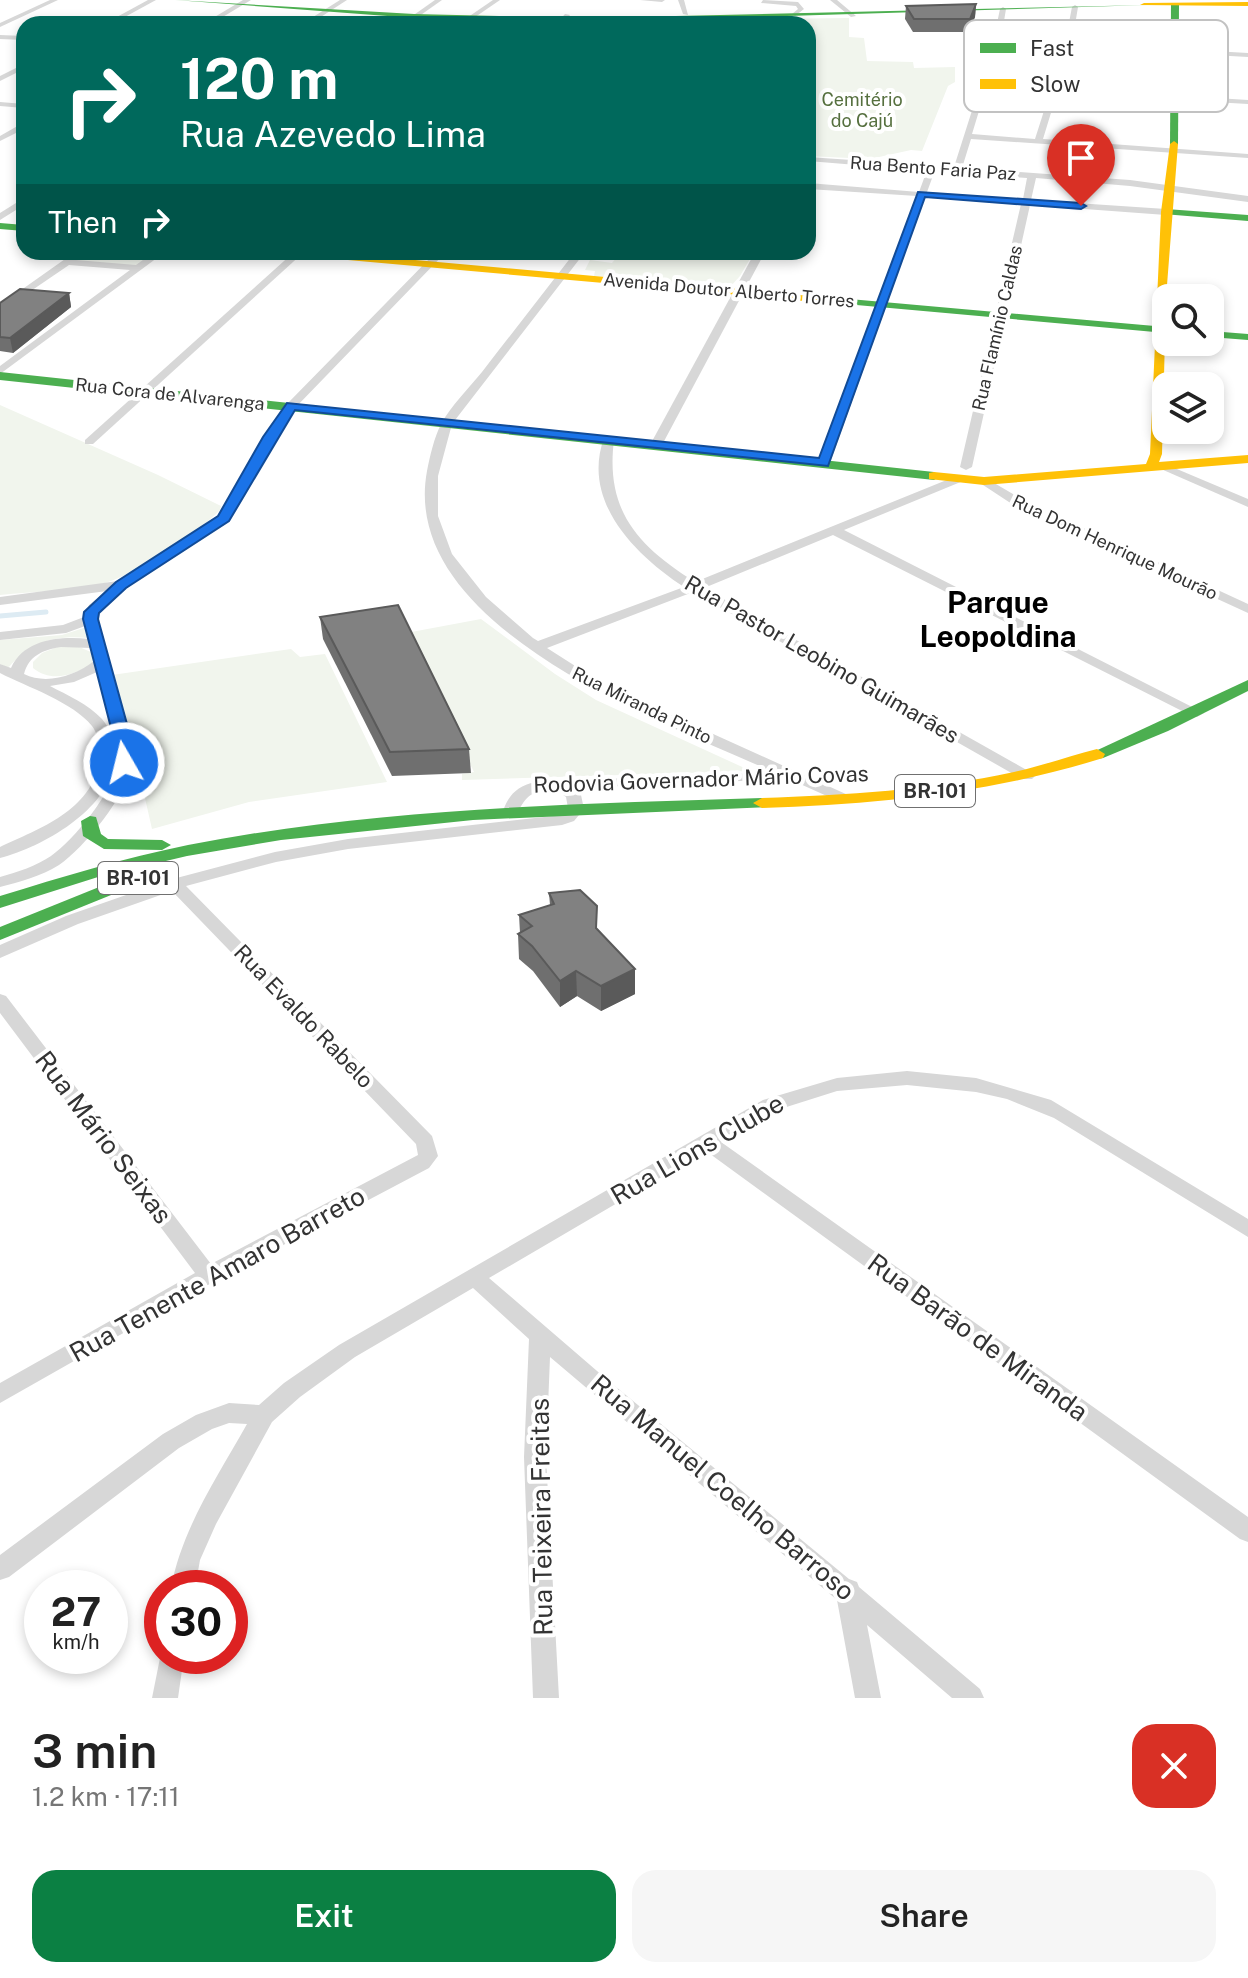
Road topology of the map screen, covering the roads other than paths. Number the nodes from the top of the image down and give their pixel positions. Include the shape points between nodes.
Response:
1 (55, 0) edge
2 (153, 0) edge
3 (179, 0) edge
4 (439, 0) edge
5 (497, 0) edge
6 (643, 0) edge
7 (662, 0) edge
8 (833, 0) edge
9 (243, 1) edge
10 (1248, 4) edge
11 (335, 5) edge
12 (1175, 5) junction
13 (683, 7) edge
14 (1075, 7) junction
15 (764, 8) edge
16 (1002, 12) junction
17 (745, 13) junction
18 (20, 16) edge
19 (122, 16) edge
20 (219, 16) edge
21 (318, 16) edge
22 (407, 16) edge
23 (415, 16) edge
24 (473, 16) edge
25 (594, 16) edge
26 (727, 16) edge
27 (728, 16) edge
28 (809, 16) edge
29 (809, 16) edge
30 (853, 16) junction
31 (816, 17) edge
32 (1000, 20) edge
33 (1073, 20) edge
34 (1174, 20) edge
35 (1228, 54) edge
36 (1248, 55) edge
37 (1228, 101) edge
38 (1248, 102) edge
39 (973, 112) edge
40 (1046, 112) edge
41 (1173, 112) edge
42 (966, 136) junction
43 (1038, 142) junction
44 (1174, 151) junction
45 (1248, 156) edge
46 (816, 160) edge
47 (816, 166) edge
48 (957, 170) junction
49 (930, 173) junction
50 (1031, 178) junction
51 (816, 187) edge
52 (1168, 187) junction
53 (922, 194) junction
54 (1248, 199) edge
55 (1024, 201) junction
56 (1166, 212) junction
57 (1248, 218) edge
58 (70, 260) edge
59 (149, 260) edge
60 (289, 260) edge
61 (433, 260) edge
62 (450, 260) edge
63 (574, 260) edge
64 (755, 260) edge
65 (67, 262) junction
66 (138, 268) junction
67 (562, 275) junction
68 (1165, 284) edge
69 (738, 291) junction
70 (881, 304) junction
71 (0, 309) edge
72 (1002, 315) junction
73 (1152, 329) edge
74 (1224, 335) edge
75 (1248, 337) edge
76 (1163, 356) edge
77 (0, 373) edge
78 (144, 391) junction
79 (291, 406) junction
80 (447, 424) junction
81 (608, 440) junction
82 (89, 442) dead end
83 (656, 445) junction
84 (1248, 445) edge
85 (1248, 459) edge
86 (824, 463) junction
87 (1158, 463) junction
88 (972, 474) junction
89 (1248, 503) edge
90 (835, 531) junction
91 (121, 585) junction
92 (692, 588) junction
93 (64, 594) junction
94 (0, 601) edge
95 (1248, 609) edge
96 (92, 613) junction
97 (0, 636) edge
98 (97, 645) junction
99 (536, 647) junction
100 (102, 661) junction
101 (0, 668) edge
102 (21, 679) junction
103 (1248, 685) edge
104 (1197, 713) junction
105 (789, 776) junction
106 (1027, 776) junction
107 (558, 784) junction
108 (843, 798) junction
109 (576, 809) junction
110 (511, 811) junction
111 (90, 821) junction
112 (281, 835) junction
113 (7, 850) edge
114 (65, 853) junction
115 (0, 882) edge
116 (175, 884) junction
117 (0, 902) edge
118 (0, 934) edge
119 (0, 952) edge
120 (0, 1000) edge
121 (708, 1143) junction
122 (428, 1151) joint
123 (1248, 1229) edge
124 (208, 1275) junction
125 (474, 1277) junction
126 (540, 1336) junction
127 (0, 1394) edge
128 (264, 1415) junction
129 (1248, 1531) edge
130 (0, 1569) edge
131 (186, 1570) edge
132 (848, 1590) junction
133 (168, 1674) edge
134 (165, 1698) edge
135 (546, 1698) edge
136 (868, 1698) edge
137 (971, 1698) edge

1 - 18 street
2 - 19 street
3 - 9 main road
4 - 23 street
5 - 24 street
6 - 7 street
8 - 30 street
9 - 11 main road
9 - 20 street
10 - 12 main road
11 - 21 street
11 - 22 main road
12 - 14 main road
12 - 34 main road
13 - 17 main road
13 - 25 main road
14 - 16 main road
14 - 33 street
15 - 17 main road
15 - 26 main road
15 - 28 main road
15 - 29 main road
16 - 30 main road
16 - 32 street
17 - 27 main road
30 - 31 main road
35 - 36 street
37 - 38 street
39 - 42 street
40 - 43 street
41 - 44 main road
42 - 43 street
42 - 48 street
43 - 44 street
44 - 45 street
44 - 52 main road
46 - 48 street, Rua Bento Faria Paz
47 - 49 street, Rua Bento Faria Paz
48 - 50 street, Rua Bento Faria Paz
49 - 50 street, Rua Bento Faria Paz
49 - 53 street
50 - 52 street, Rua Bento Faria Paz
50 - 55 street, Rua Flamínio Caldas
51 - 53 street
52 - 54 street, Rua Bento Faria Paz
52 - 56 main road
53 - 55 street
53 - 70 street
55 - 56 street
55 - 72 street, Rua Flamínio Caldas
56 - 57 main road
56 - 68 main road
58 - 65 street
59 - 66 street
60 - 78 street
61 - 79 street
62 - 67 main road, Avenida Doutor Alberto Torres
63 - 67 street, Rua Miranda Pinto
64 - 69 street
65 - 66 street
65 - 71 street
66 - 77 street
67 - 69 main road, Avenida Doutor Alberto Torres
67 - 80 street, Rua Miranda Pinto
69 - 70 main road, Avenida Doutor Alberto Torres
69 - 83 street
70 - 72 main road, Avenida Doutor Alberto Torres
70 - 86 street
72 - 73 main road, Avenida Doutor Alberto Torres
72 - 88 street, Rua Flamínio Caldas
74 - 75 main road
76 - 87 main road
77 - 78 main road, Rua Cora de Alvarenga
78 - 79 main road, Rua Cora de Alvarenga
78 - 82 street
79 - 80 main road, Rua Cora de Alvarenga
79 - 91 street via 224,518
80 - 81 main road, Rua Cora de Alvarenga
80 - 99 street, Rua Miranda Pinto via 435,452 430,491 436,534 460,574 494,613
81 - 83 main road, Rua Cora de Alvarenga
81 - 92 street, Rua Pastor Leobino Guimarães via 605,487 622,525 637,544
83 - 86 main road, Rua Cora de Alvarenga
84 - 87 main road
85 - 87 main road
86 - 88 main road, Rua Cora de Alvarenga via 931,476
87 - 88 main road, Rua Cora de Alvarenga
87 - 89 street
88 - 90 street
88 - 95 street, Rua Dom Henrique Mourão via 1019,503
90 - 92 street
90 - 104 street
91 - 93 street
91 - 96 street
92 - 99 street
92 - 106 street, Rua Pastor Leobino Guimarães
93 - 94 street
93 - 96 street
96 - 97 street via 66,629
96 - 98 street
98 - 100 street
98 - 102 street via 75,641 41,648 20,661
99 - 105 street, Rua Miranda Pinto via 600,688
100 - 102 street via 68,680
100 - 111 street via 124,763 107,800
101 - 102 street
102 - 113 street via 92,718 106,738 108,757 104,779 86,806
103 - 104 main road, Rodovia Governador Mário Covas / BR-101
104 - 106 main road, Rodovia Governador Mário Covas / BR-101
105 - 107 street
105 - 108 street, Rua Miranda Pinto
106 - 108 main road, Rodovia Governador Mário Covas / BR-101 via 947,790
107 - 109 street via 573,795
107 - 110 street via 524,790
108 - 109 main road, Rodovia Governador Mário Covas / BR-101
109 - 110 main road, Rodovia Governador Mário Covas / BR-101
109 - 116 street via 568,818 544,825 348,844
110 - 112 main road, Rodovia Governador Mário Covas / BR-101 via 383,820
111 - 112 main road via 92,836 104,844 146,846
111 - 114 street
112 - 117 main road, Rodovia Governador Mário Covas / BR-101 via 114,869
112 - 118 main road, Rodovia Governador Mário Covas / BR-101 via 96,893
113 - 114 street via 48,839 61,840
114 - 115 street
116 - 119 street
116 - 122 street, Rua Evaldo Rabelo via 425,1141
120 - 124 street, Rua Mário Seixas
121 - 123 street, Rua Lions Clube via 807,1089 914,1077 981,1086 1046,1106
121 - 125 street, Rua Lions Clube
121 - 129 street, Rua Barão de Miranda
122 - 124 street, Rua Tenente Amaro Barreto via 422,1163
124 - 127 street, Rua Tenente Amaro Barreto
125 - 126 street, Rua Manuel Coelho Barroso
125 - 128 street, Rua Lions Clube via 347,1351
126 - 132 street, Rua Manuel Coelho Barroso
126 - 135 street, Rua Teixeira Freitas via 535,1457
128 - 130 street via 229,1413 193,1428
128 - 131 street, Rua Lions Clube via 207,1518
132 - 136 street
132 - 137 street, Rua Manuel Coelho Barroso
133 - 134 street

